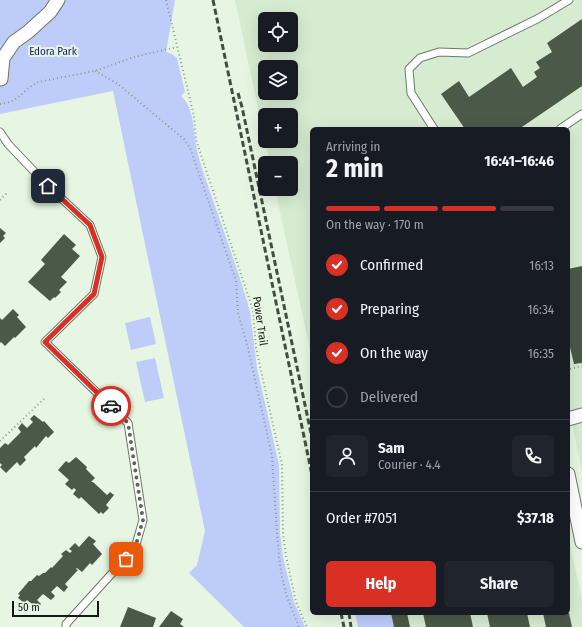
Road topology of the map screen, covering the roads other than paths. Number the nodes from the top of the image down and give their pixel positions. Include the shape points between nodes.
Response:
1 (58, 0) edge
2 (569, 0) edge
3 (0, 80) edge
4 (582, 114) edge
5 (433, 127) edge
6 (563, 127) edge
7 (0, 132) edge
8 (582, 415) edge
9 (570, 418) edge
10 (570, 484) edge
11 (582, 542) edge
12 (66, 627) edge

1 - 3 street via 50,12 14,42 3,58
2 - 5 lane via 468,53 439,52 420,58 408,69 411,93
4 - 6 lane
7 - 12 lane via 48,186 90,225 102,257 94,294 45,342 128,423 143,520 135,548
8 - 9 street
10 - 11 street

